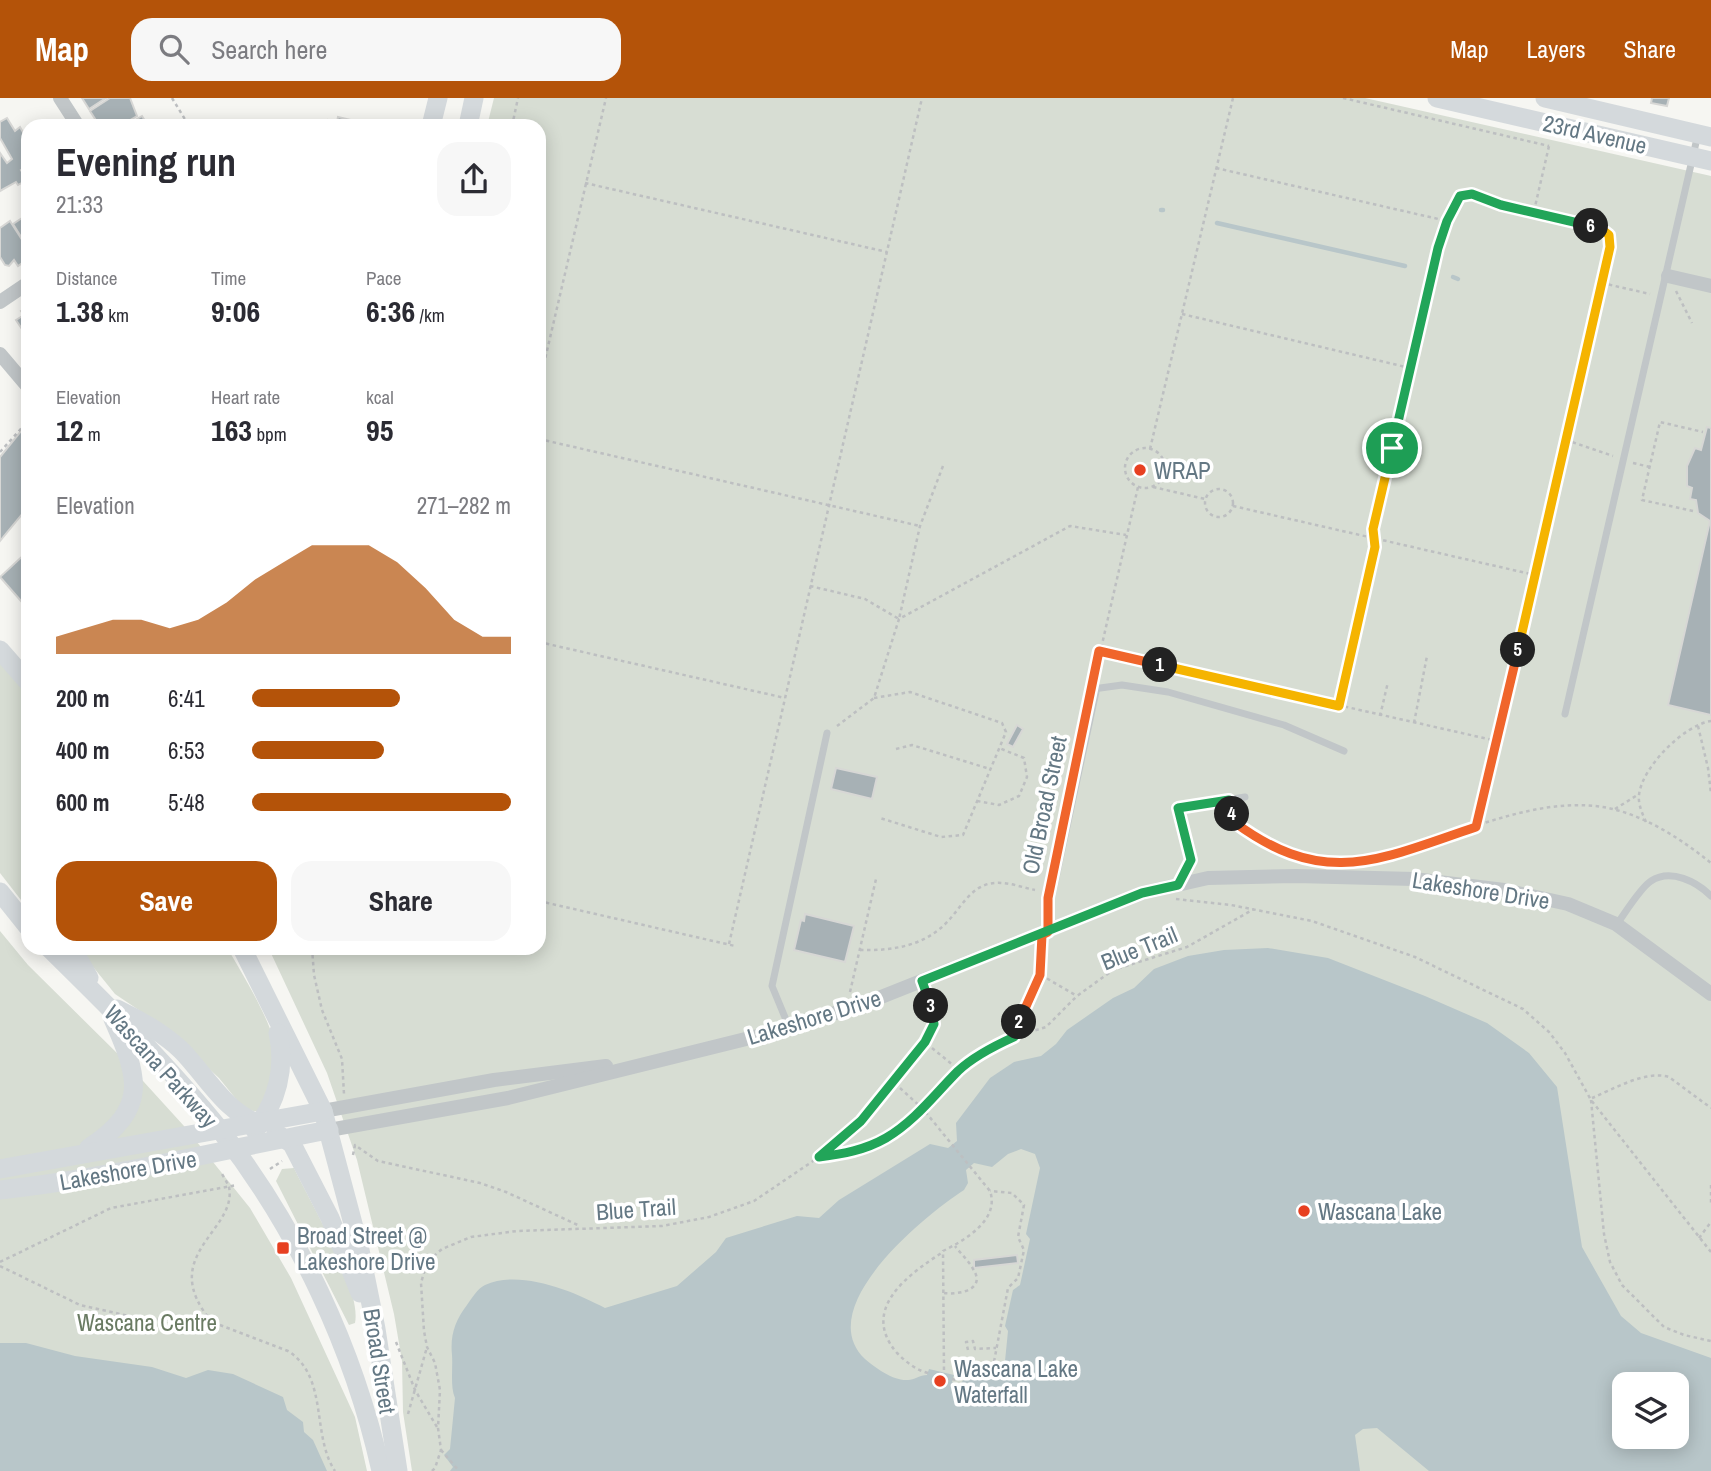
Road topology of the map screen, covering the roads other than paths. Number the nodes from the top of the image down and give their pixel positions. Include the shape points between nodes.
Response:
1 (60, 98) edge
2 (438, 98) edge
3 (474, 98) edge
4 (1437, 98) edge
5 (1547, 98) edge
6 (74, 119) edge
7 (433, 119) edge
8 (470, 119) edge
9 (1542, 122) junction
10 (1705, 135) edge
11 (1702, 159) edge
12 (1668, 276) junction
13 (1711, 286) edge
14 (21, 288) edge
15 (0, 302) edge
16 (0, 354) edge
17 (21, 379) edge
18 (0, 650) edge
19 (21, 673) edge
20 (1093, 689) joint
21 (1565, 714) dead end
22 (827, 733) road end
23 (1344, 751) dead end
24 (1245, 797) dead end
25 (1175, 886) junction
26 (0, 892) edge
27 (1711, 896) edge
28 (21, 918) edge
29 (1616, 924) junction
30 (1045, 933) junction
31 (56, 955) edge
32 (76, 955) edge
33 (245, 955) edge
34 (922, 981) junction
35 (1711, 994) edge
36 (106, 1004) junction
37 (274, 1013) junction
38 (790, 1027) junction
39 (667, 1059) junction
40 (326, 1120) junction
41 (861, 1121) road end
42 (220, 1130) junction
43 (274, 1136) junction
44 (234, 1150) junction
45 (82, 1152) junction
46 (0, 1169) edge
47 (0, 1190) edge
48 (263, 1192) junction
49 (376, 1329) junction
50 (392, 1471) edge

1 - 6 street
2 - 7 main road
3 - 8 main road
4 - 9 main road, 23rd Avenue
5 - 9 street
5 - 10 main road, 23rd Avenue
9 - 11 main road, 23rd Avenue
10 - 11 lane
11 - 12 lane
12 - 13 street
12 - 21 lane
14 - 15 street
16 - 17 street
18 - 19 main road
20 - 23 lane via 1122,685 1168,692 1284,725
20 - 30 street, Old Broad Street via 1049,891
22 - 38 lane via 772,986
24 - 25 lane via 1178,808 1191,860
25 - 29 street, Lakeshore Drive via 1208,878 1414,879 1504,890 1568,904
25 - 30 street, Lakeshore Drive via 1142,893
26 - 28 main road
27 - 29 lane via 1699,884 1675,876 1651,881
29 - 35 street, Lakeshore Drive
30 - 34 street, Lakeshore Drive
31 - 36 main road, Wascana Parkway
32 - 36 main road
33 - 37 main road
34 - 38 street, Lakeshore Drive
34 - 41 lane via 934,1024 925,1042
36 - 42 main road, Wascana Parkway
36 - 43 main road via 144,1022 180,1049 244,1117
36 - 45 main road via 127,1051 134,1078 132,1097 113,1132
37 - 40 main road
37 - 43 main road via 281,1045
38 - 39 street, Lakeshore Drive
39 - 40 street, Lakeshore Drive via 494,1080
39 - 40 street, Lakeshore Drive via 508,1098
40 - 43 main road, Lakeshore Drive
40 - 43 main road, Lakeshore Drive
40 - 49 main road, Broad Street
42 - 43 main road, Lakeshore Drive
42 - 44 main road, Wascana Parkway
42 - 45 main road, Lakeshore Drive
43 - 44 main road, Lakeshore Drive
43 - 48 main road via 260,1157
43 - 49 main road via 292,1144 330,1218
44 - 47 main road, Lakeshore Drive
44 - 48 main road, Wascana Parkway
45 - 46 main road, Lakeshore Drive
48 - 50 main road, Broad Street via 348,1355
49 - 50 main road, Broad Street via 392,1434

